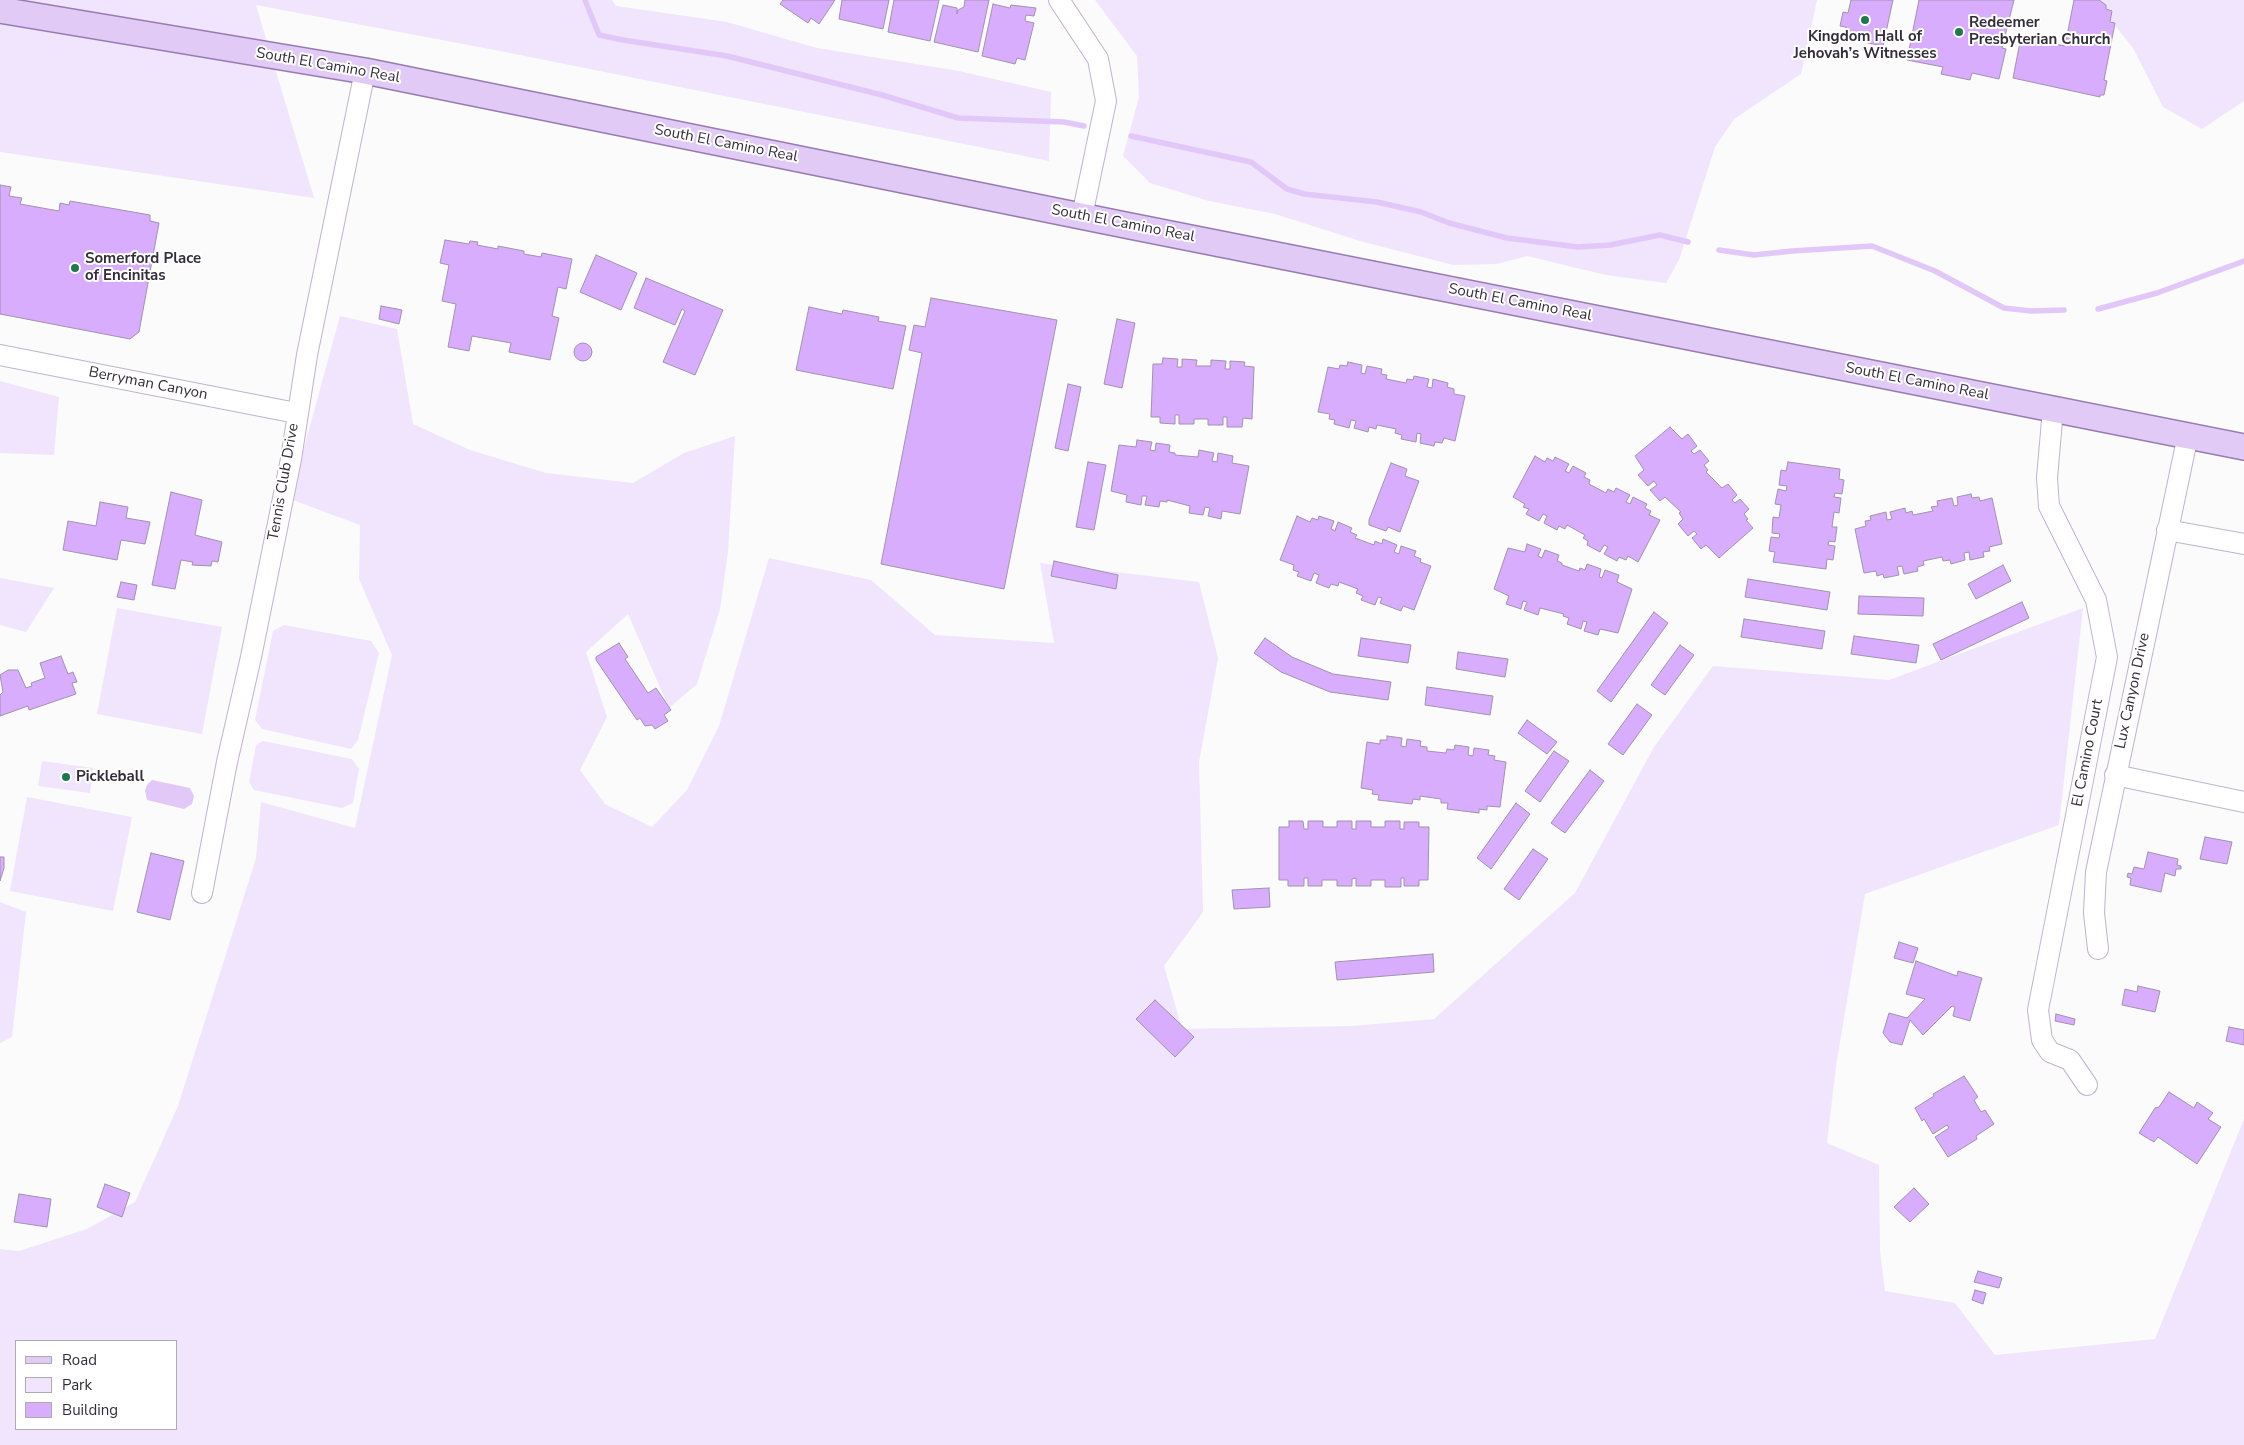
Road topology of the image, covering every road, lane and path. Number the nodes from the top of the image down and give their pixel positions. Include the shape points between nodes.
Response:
1 (1059, 0) edge
2 (0, 10) edge
3 (365, 71) junction
4 (1082, 216) junction
5 (0, 355) edge
6 (2053, 409) junction
7 (296, 413) junction
8 (2188, 436) junction
9 (2244, 447) edge
10 (2167, 530) junction
11 (2244, 544) edge
12 (2115, 776) junction
13 (2244, 802) edge
14 (202, 894) dead end
15 (2098, 949) dead end
16 (2087, 1085) dead end

1 - 4 street via 1098,58 1106,101
2 - 3 main road, South El Camino Real
3 - 4 main road, South El Camino Real
3 - 7 street, Tennis Club Drive
4 - 6 main road, South El Camino Real
5 - 7 street, Berryman Canyon
6 - 8 main road, South El Camino Real
6 - 16 street, El Camino Court via 2047,478 2049,506 2096,600 2107,657 2038,1010 2042,1040 2050,1052 2070,1060
7 - 14 street, Tennis Club Drive via 291,459
8 - 9 main road, South El Camino Real
8 - 10 street, Lux Canyon Drive
10 - 11 street
10 - 12 street, Lux Canyon Drive
12 - 13 street
12 - 15 street, Lux Canyon Drive via 2096,872 2094,913

